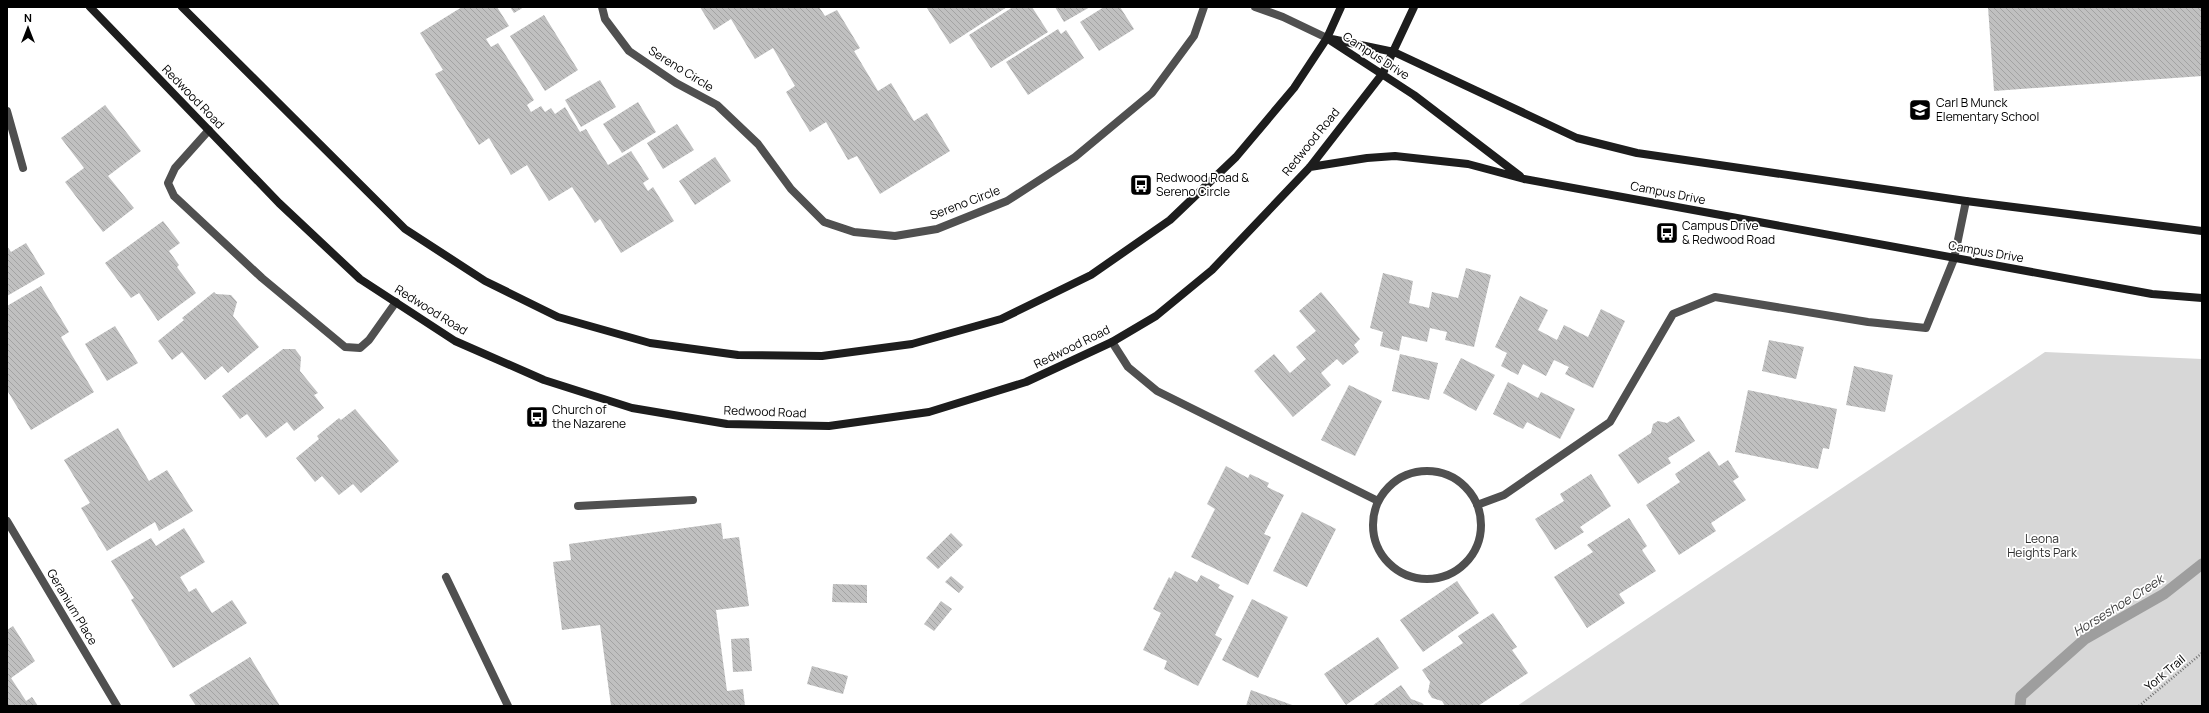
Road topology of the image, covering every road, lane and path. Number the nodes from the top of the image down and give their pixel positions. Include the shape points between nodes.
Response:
1 (90, 7) edge
2 (182, 7) edge
3 (602, 7) edge
4 (1204, 7) edge
5 (1255, 7) edge
6 (1341, 7) edge
7 (1414, 7) edge
8 (1327, 38) junction
9 (1394, 52) junction
10 (1383, 73) junction
11 (7, 110) edge
12 (209, 130) junction
13 (1310, 167) junction
14 (23, 168) dead end
15 (1524, 179) junction
16 (1966, 201) junction
17 (2202, 230) edge
18 (1954, 259) junction
19 (2202, 298) edge
20 (396, 302) junction
21 (1112, 342) junction
22 (693, 500) dead end
23 (1378, 501) junction
24 (1477, 505) junction
25 (578, 506) dead end
26 (7, 521) edge
27 (446, 577) dead end
28 (2202, 654) edge
29 (117, 706) edge
30 (508, 706) edge
31 (2139, 706) edge

1 - 12 main road, Redwood Road
2 - 8 main road via 405,229 485,281 558,317 650,343 738,356 822,356 912,344 1001,319 1091,275 1170,220 1236,157 1294,88
3 - 4 street, Sereno Circle via 605,19 629,51 676,83 717,105 758,144 791,189 824,222 854,232 895,236 937,228 1007,201 1075,157 1152,93 1194,36
5 - 8 street
6 - 8 main road
7 - 9 main road, Redwood Road
8 - 9 main road, Campus Drive
8 - 10 main road, Campus Drive
9 - 10 main road, Redwood Road
9 - 16 main road, Campus Drive via 1577,138 1637,153
10 - 13 main road, Redwood Road
10 - 15 main road, Campus Drive
11 - 14 street
12 - 20 main road, Redwood Road via 279,203 354,273
12 - 20 street via 175,168 168,183 174,196 262,278 345,347 360,348 369,340
13 - 15 main road via 1395,156 1468,164
13 - 21 main road, Redwood Road via 1212,270 1156,316
15 - 18 main road, Campus Drive
16 - 17 main road, Campus Drive
16 - 18 street
18 - 19 main road, Campus Drive via 2152,294
18 - 24 street via 1926,328 1868,322 1715,297 1673,314 1610,422 1504,495
20 - 21 main road, Redwood Road via 455,341 544,380 632,408 727,424 828,426 929,412 1026,382
21 - 23 street via 1128,367 1157,391
22 - 25 street
23 - 24 street via 1386,488 1401,477 1415,471 1434,471 1450,476 1466,487
23 - 24 street via 1372,523 1374,538 1381,555 1406,576 1421,579 1440,578 1452,574 1468,562 1481,535 1482,520
26 - 29 street, Geranium Place
27 - 30 street
28 - 31 path, York Trail

